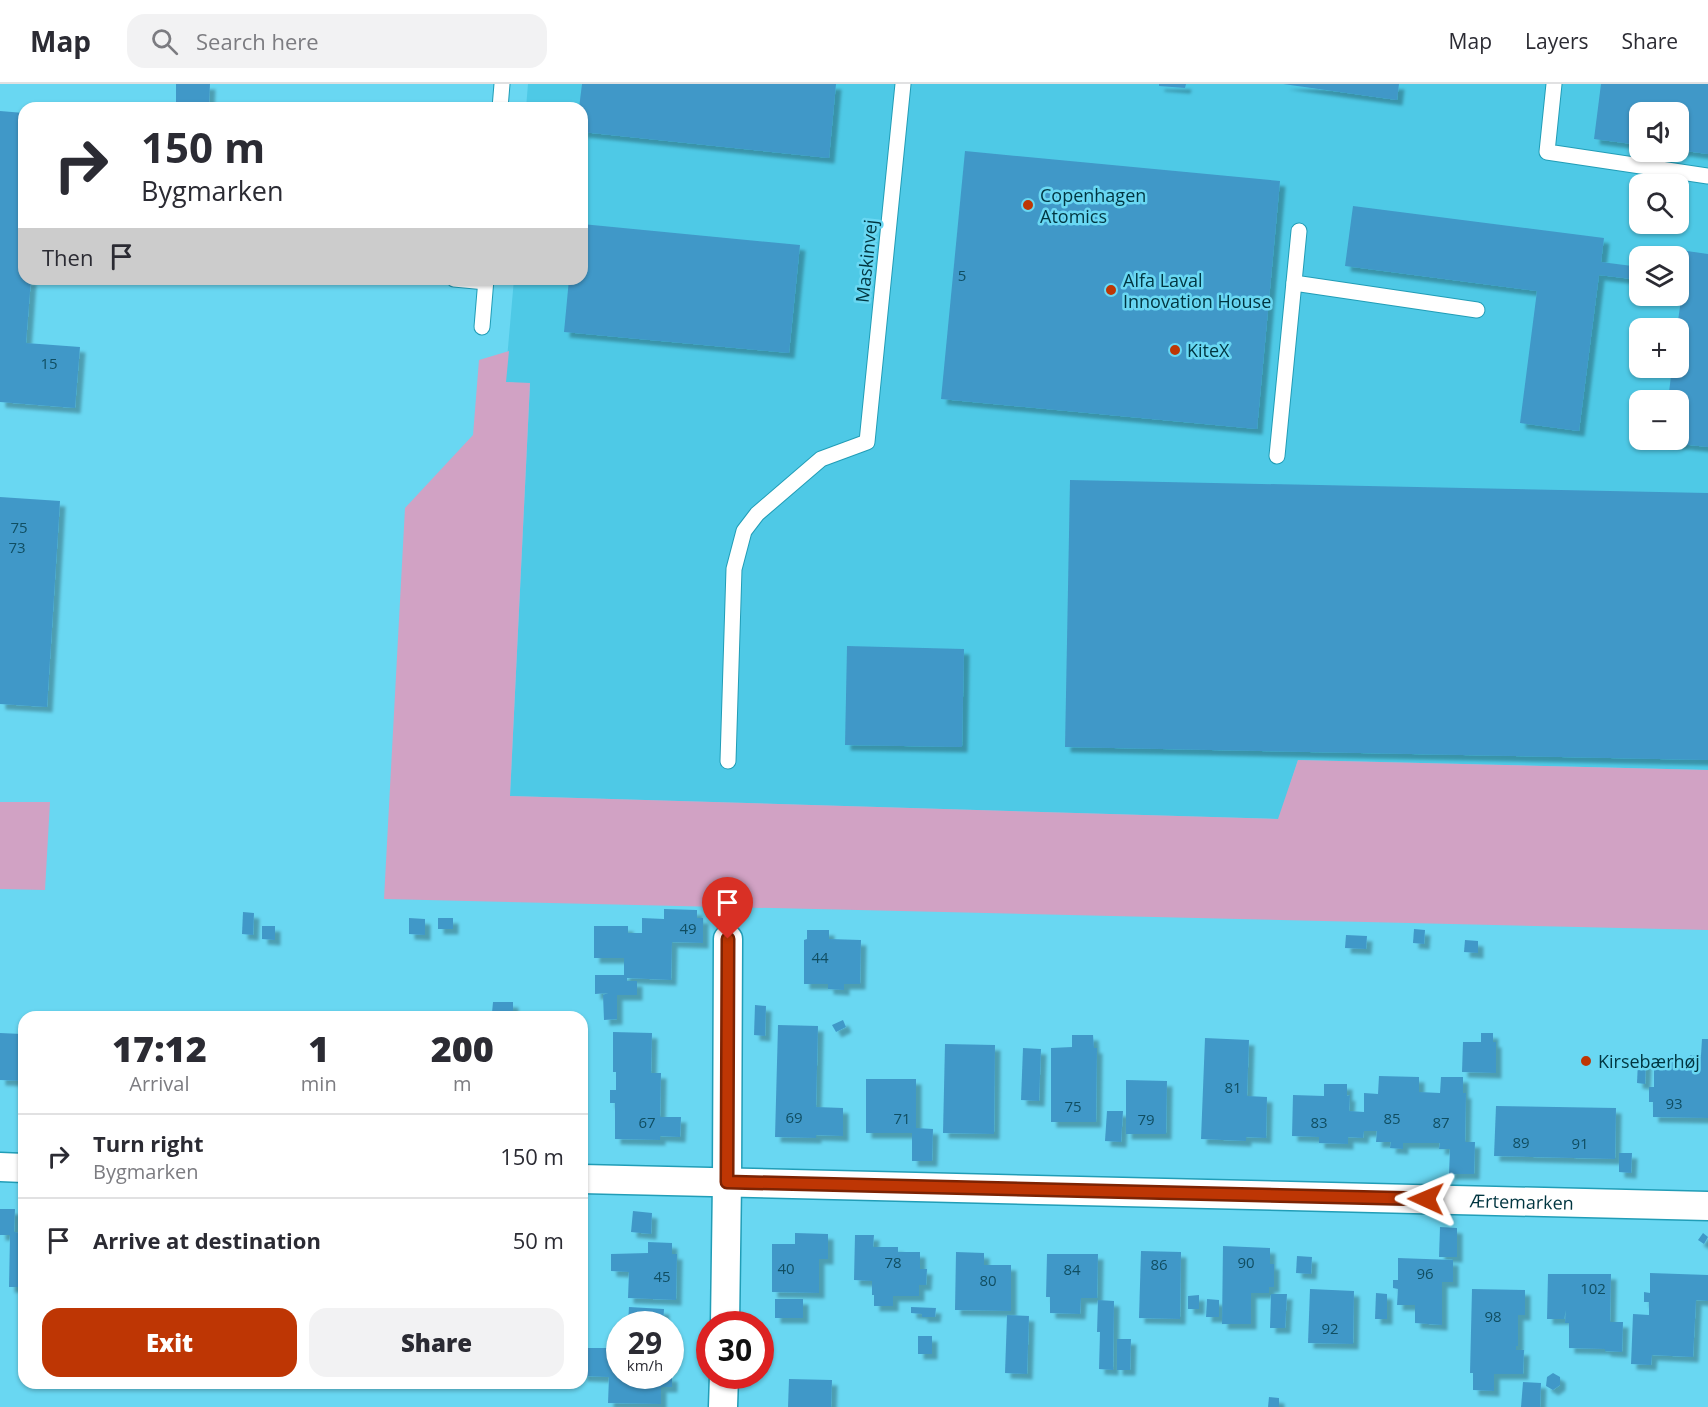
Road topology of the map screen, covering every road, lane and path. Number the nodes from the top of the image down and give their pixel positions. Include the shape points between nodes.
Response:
1 (502, 84) edge
2 (903, 84) edge
3 (1554, 84) edge
4 (500, 102) edge
5 (1708, 176) edge
6 (1299, 231) dead end
7 (1294, 283) junction
8 (486, 285) edge
9 (1477, 310) dead end
10 (482, 327) dead end
11 (1278, 456) dead end
12 (728, 761) dead end
13 (728, 939) dead end
14 (0, 1167) edge
15 (18, 1168) edge
16 (588, 1179) edge
17 (727, 1182) junction
18 (1708, 1206) edge
19 (725, 1311) edge
20 (724, 1389) edge
21 (723, 1407) edge

1 - 4 lane
2 - 12 lane, Maskinvej via 867,442 820,459 757,514 744,531 734,569
3 - 5 lane via 1546,152
6 - 7 lane
7 - 9 lane
7 - 11 lane
8 - 10 lane
13 - 17 street
14 - 15 street
16 - 17 street, Ærtemarken
17 - 18 street, Ærtemarken
17 - 19 street
20 - 21 street

